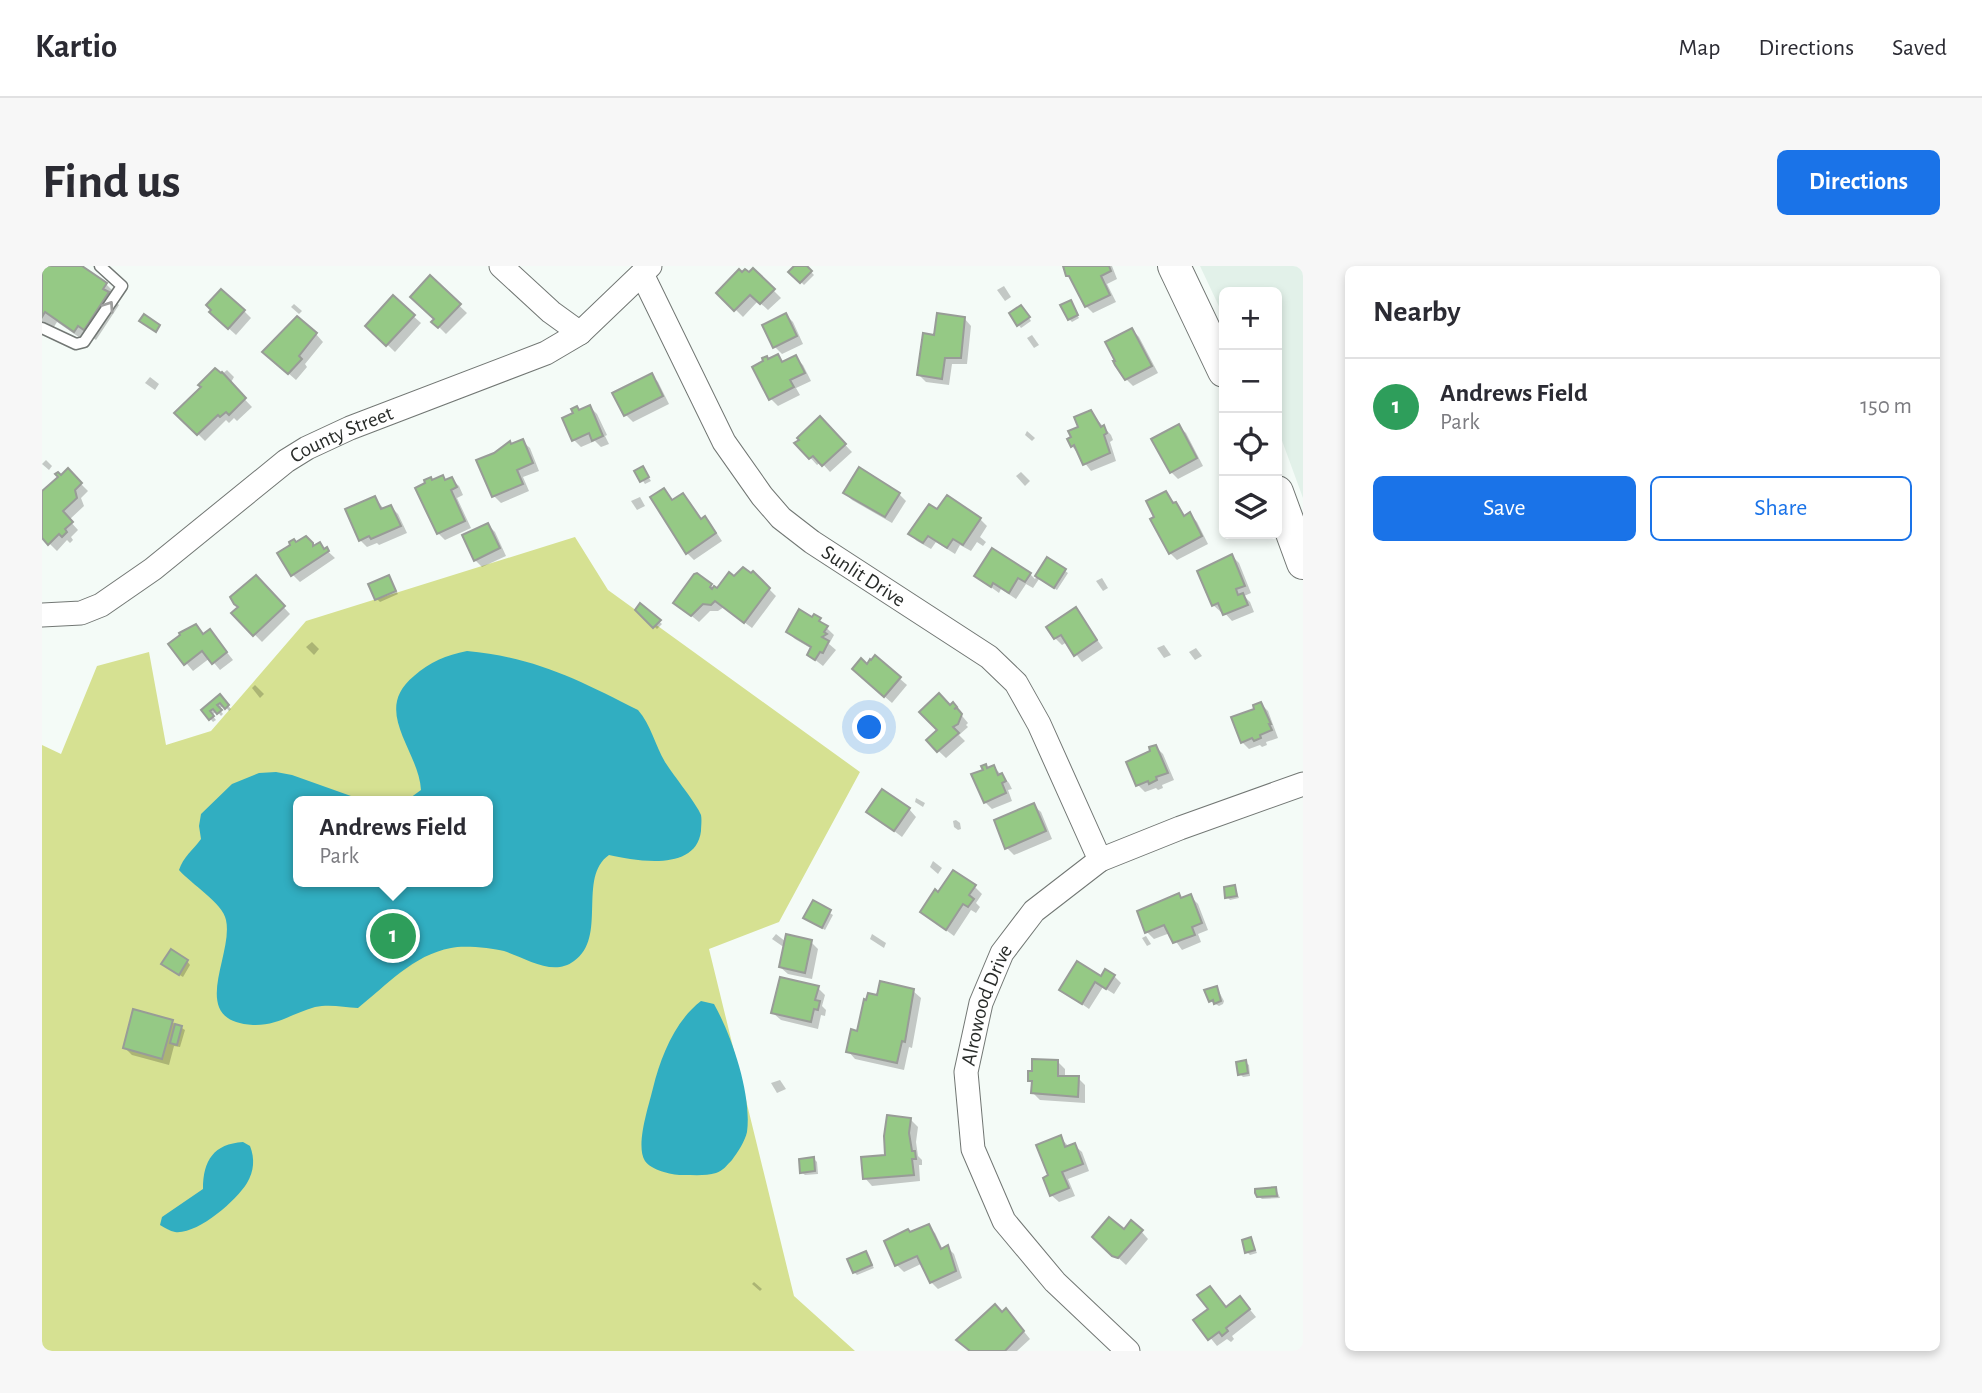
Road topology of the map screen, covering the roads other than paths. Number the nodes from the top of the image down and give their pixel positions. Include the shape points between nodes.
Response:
1 (100, 266) edge
2 (501, 266) edge
3 (1174, 266) edge
4 (646, 270) edge
5 (42, 328) edge
6 (580, 332) junction
7 (1219, 361) edge
8 (1282, 505) edge
9 (1302, 559) edge
10 (42, 615) edge
11 (1303, 784) edge
12 (1100, 860) junction
13 (1128, 1351) edge

5 -> 1 lane via 75,344 84,342 122,286
2 - 6 street
3 - 7 main road
4 - 6 street, County Street
4 - 12 street, Sunlit Drive via 724,442 762,496 812,542 989,657 1016,683
6 - 10 street, County Street via 534,359 307,448 101,605 81,613
8 - 9 main road
11 - 12 street, Alrowood Drive
12 - 13 street, Alrowood Drive via 1034,911 1002,953 981,1003 966,1072 973,1149 1004,1220 1055,1282

